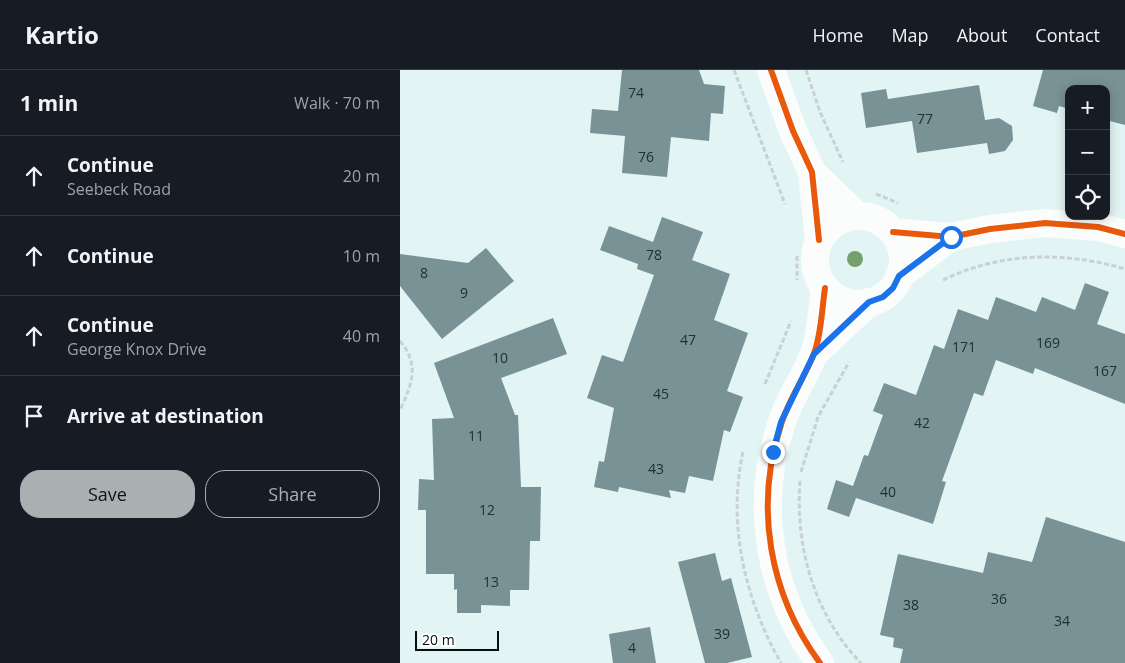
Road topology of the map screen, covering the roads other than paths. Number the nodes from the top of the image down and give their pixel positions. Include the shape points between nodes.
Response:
1 (771, 70) edge
2 (812, 172) junction
3 (857, 216) junction
4 (893, 232) junction
5 (1125, 234) edge
6 (951, 237) junction
7 (808, 246) junction
8 (899, 276) junction
9 (825, 288) junction
10 (869, 302) junction
11 (814, 354) junction
12 (820, 663) edge

1 - 2 street
2 - 3 street
2 - 7 street
3 - 4 street via 875,219
3 - 7 street via 838,221
4 - 6 street
4 - 8 street via 901,248
5 - 6 street via 1098,227 1046,223
6 - 8 street
7 - 9 street via 815,252 815,265
8 - 10 street via 883,297
9 - 10 street via 844,302
9 - 11 street
10 - 11 street
11 - 12 street via 781,422 773,452 767,508 768,536 782,593 794,623

